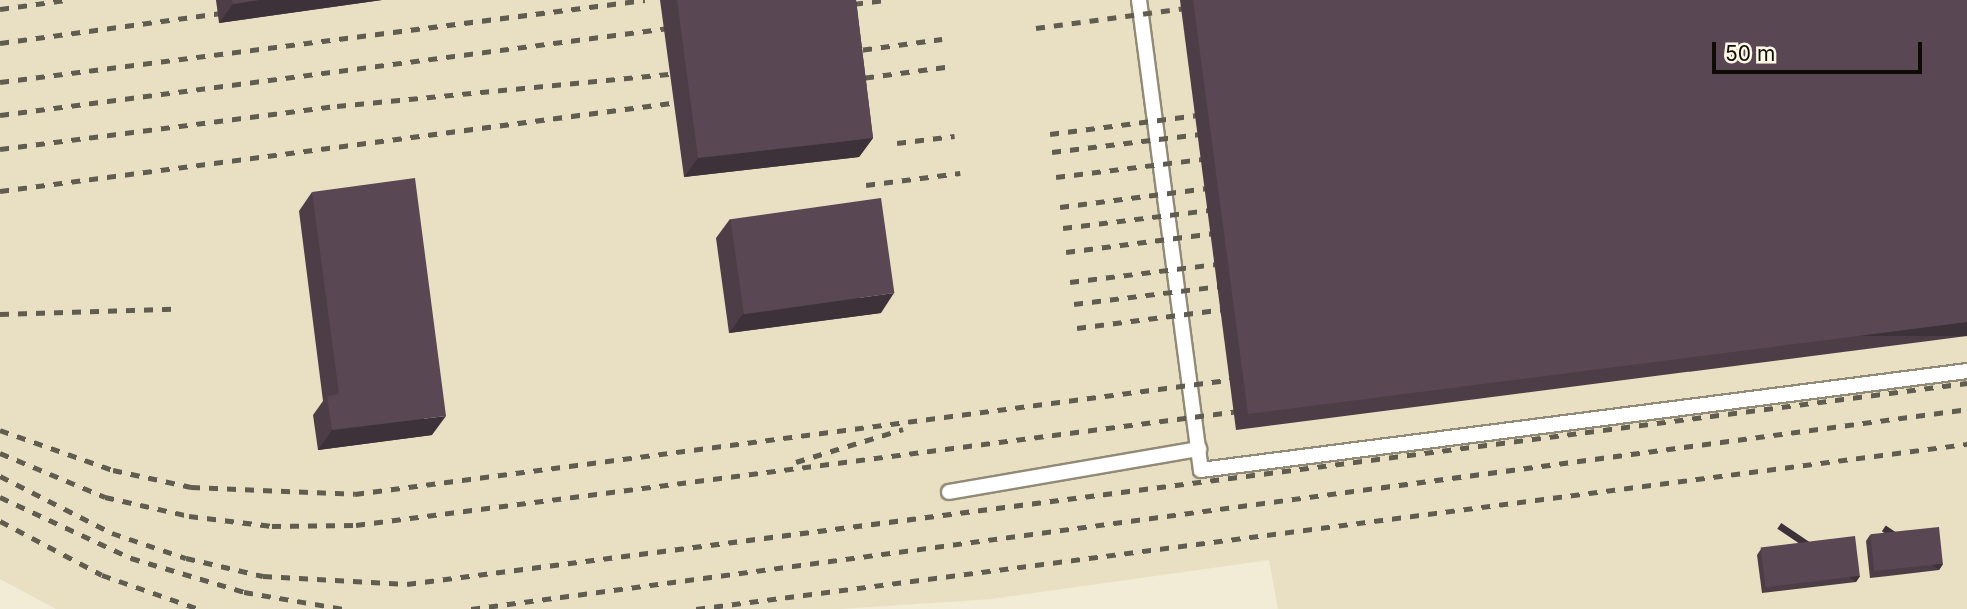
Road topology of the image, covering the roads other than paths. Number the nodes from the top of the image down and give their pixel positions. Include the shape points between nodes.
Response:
1 (1139, 0) edge
2 (1967, 371) edge
3 (1199, 449) junction
4 (949, 492) dead end

1 - 3 lane
2 - 3 lane via 1201,470
3 - 4 lane

